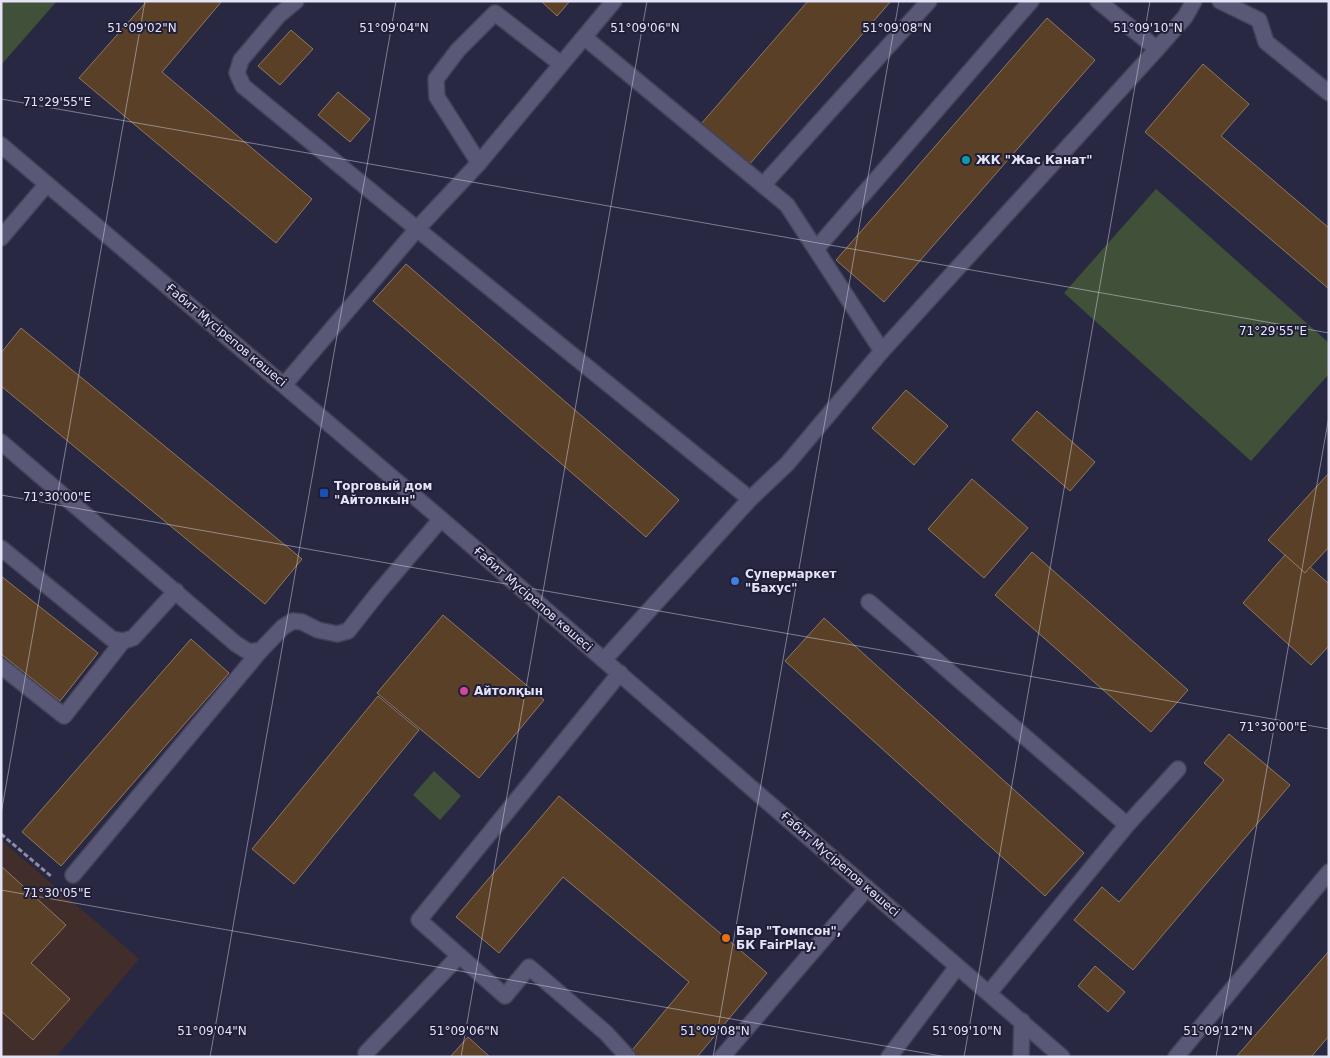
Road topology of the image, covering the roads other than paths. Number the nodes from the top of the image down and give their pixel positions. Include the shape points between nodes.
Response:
1 (296, 1) edge
2 (614, 1) edge
3 (929, 1) edge
4 (1031, 1) edge
5 (1098, 1) edge
6 (1194, 1) edge
7 (1220, 1) edge
8 (584, 37) junction
9 (1157, 49) junction
10 (561, 64) junction
11 (1329, 93) edge
12 (1, 145) edge
13 (479, 163) junction
14 (47, 184) junction
15 (763, 185) junction
16 (417, 229) junction
17 (1, 238) edge
18 (816, 249) junction
19 (882, 351) junction
20 (284, 385) junction
21 (1, 442) edge
22 (750, 499) junction
23 (441, 519) junction
24 (1, 548) edge
25 (176, 591) junction
26 (869, 602) dead end
27 (123, 641) junction
28 (261, 650) junction
29 (604, 660) junction
30 (1, 666) edge
31 (620, 673) junction
32 (1178, 769) dead end
33 (1127, 826) junction
34 (1329, 872) edge
35 (73, 875) road end
36 (868, 888) junction
37 (459, 956) junction
38 (957, 967) junction
39 (989, 993) junction
40 (1022, 1022) junction
41 (366, 1053) dead end
42 (628, 1057) edge
43 (722, 1057) edge
44 (889, 1057) edge
45 (1021, 1057) edge
46 (1062, 1057) edge
47 (1176, 1057) edge

1 - 16 street via 279,15 241,60 237,73 244,86
2 - 8 street
3 - 15 street
4 - 18 street
5 - 9 street
6 - 9 street via 1185,17
7 - 11 street via 1259,20 1266,42
8 - 10 street
8 - 15 street
9 - 19 street
10 - 13 street
10 - 13 street via 495,13 458,50 436,79 437,97
12 - 14 street, Ғабит Мүсірепов көшесі
13 - 16 street
14 - 17 street
14 - 20 street, Ғабит Мүсірепов көшесі
15 - 18 street via 787,205
16 - 20 street
16 - 22 street
18 - 19 street
19 - 22 street via 787,464
20 - 23 street, Ғабит Мүсірепов көшесі
21 - 25 street
22 - 29 street
23 - 28 street via 348,631 337,634 293,621
23 - 29 street, Ғабит Мүсірепов көшесі
24 - 27 street via 112,639
25 - 27 street via 133,638
25 - 28 street via 236,644 249,652
26 - 33 street
27 - 30 street via 64,716
28 - 35 street
29 - 31 street, Ғабит Мүсірепов көшесі
31 - 36 street, Ғабит Мүсірепов көшесі
31 - 37 street via 419,920
32 - 33 street
33 - 39 street
34 - 47 street
36 - 38 street, Ғабит Мүсірепов көшесі
36 - 43 street
37 - 41 street
37 - 42 street via 505,996 529,967 606,1033
38 - 39 street, Ғабит Мүсірепов көшесі
38 - 44 street
39 - 40 street, Ғабит Мүсірепов көшесі
40 - 45 street
40 - 46 street, Ғабит Мүсірепов көшесі

